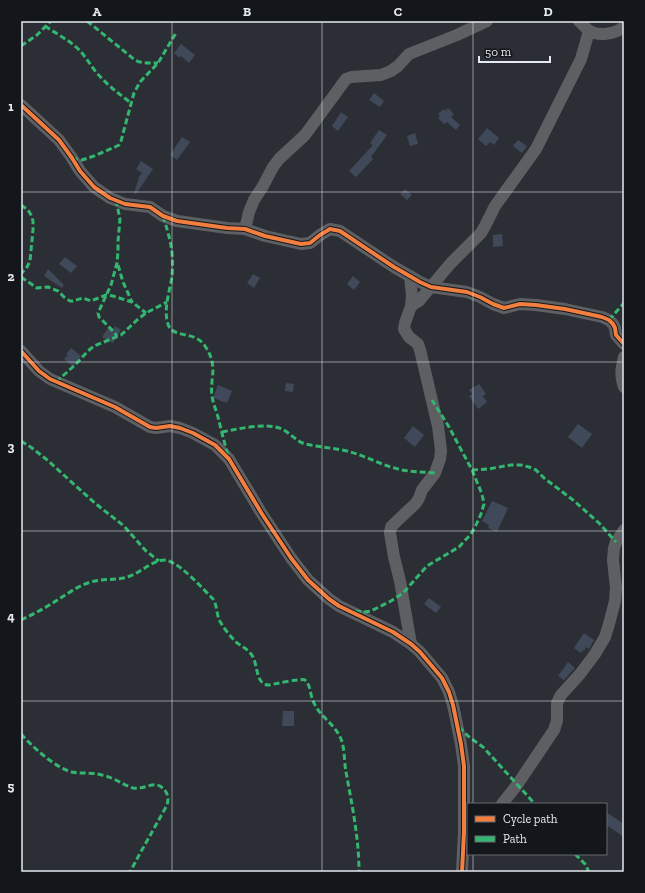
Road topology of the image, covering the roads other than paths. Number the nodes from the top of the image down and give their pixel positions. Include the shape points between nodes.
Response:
1 (488, 21) edge
2 (579, 21) edge
3 (624, 27) edge
4 (589, 31) junction
5 (21, 105) edge
6 (245, 229) junction
7 (410, 276) junction
8 (431, 287) junction
9 (412, 306) junction
10 (624, 344) edge
11 (21, 351) edge
12 (624, 357) edge
13 (623, 381) edge
14 (624, 530) edge
15 (411, 644) junction
16 (503, 803) edge
17 (466, 832) edge
18 (462, 872) edge

1 - 6 street via 409,54 391,71 381,75 351,76 346,79 305,135 273,168 254,200
2 - 4 street
3 - 4 street via 611,34
4 - 8 street via 581,59 536,149 495,206 481,233
5 - 6 street via 59,140 80,171 94,186 110,198 125,204 150,207 163,216 177,221
6 - 7 street via 301,244 310,243 330,229 340,231
7 - 8 street
7 - 9 street
8 - 9 street
8 - 10 street via 468,292 504,308 520,304 536,305 602,317 613,324 616,335
9 - 15 street via 404,329 418,344 420,350 438,426 441,451 435,473 416,503 391,527 390,533
11 - 15 street via 50,379 115,407 150,427 180,428 215,445 228,459 290,558 308,580 339,606 393,632
12 - 13 street via 621,370
14 - 16 street via 614,548 616,588 614,607 605,637 580,674 561,694 557,703 554,730
15 - 17 street via 442,678 449,692 464,766
17 - 18 street

